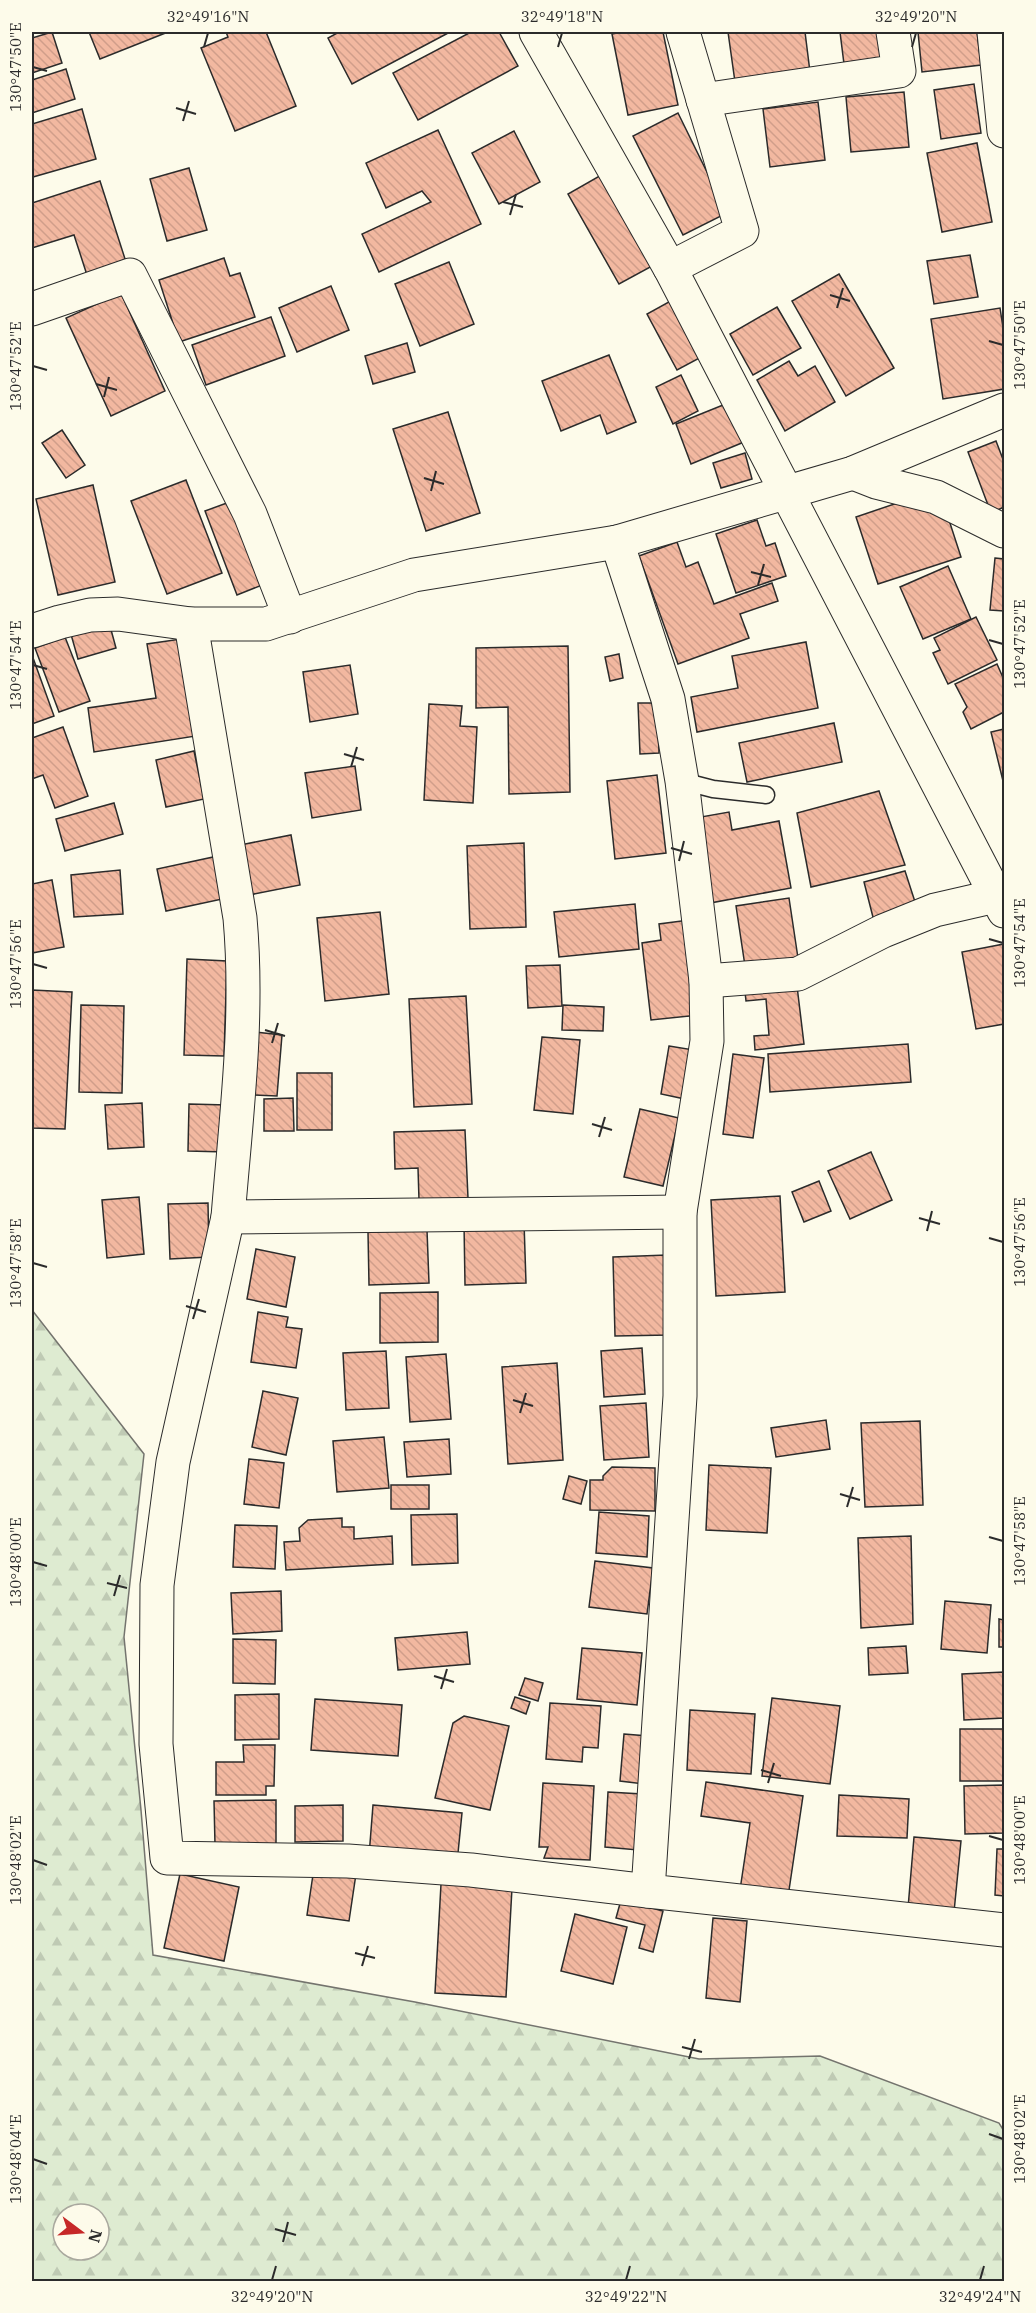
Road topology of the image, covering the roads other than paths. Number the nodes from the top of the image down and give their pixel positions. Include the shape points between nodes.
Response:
1 (536, 32) edge
2 (682, 32) edge
3 (893, 32) edge
4 (994, 32) edge
5 (703, 100) junction
6 (1005, 131) edge
7 (669, 268) junction
8 (32, 309) edge
9 (1005, 410) edge
10 (853, 473) junction
11 (785, 492) junction
12 (1005, 531) edge
13 (617, 542) junction
14 (290, 617) junction
15 (191, 624) junction
16 (32, 632) edge
17 (682, 781) junction
18 (766, 795) dead end
19 (1000, 903) edge
20 (706, 981) junction
21 (680, 1212) junction
22 (228, 1217) junction
23 (648, 1891) junction
24 (1005, 1930) edge

1 - 7 street
2 - 5 street
3 - 5 street via 899,71
4 - 6 street
5 - 7 street via 742,231
7 - 11 street
8 - 14 street via 130,275 250,514
9 - 10 street
10 - 11 street
10 - 12 street via 936,497
11 - 13 street
11 - 19 street
13 - 14 street via 414,575
13 - 17 street via 668,699
14 - 15 street via 266,624
15 - 16 street via 144,616 99,615
15 - 22 street via 243,949 240,1069
17 - 18 lane
17 - 20 street
19 - 20 street via 935,910 798,974
20 - 21 street via 707,1041
21 - 22 street
21 - 23 street via 680,1396
22 - 23 street via 173,1462 157,1585 156,1744 167,1858 348,1861 471,1870
23 - 24 street

